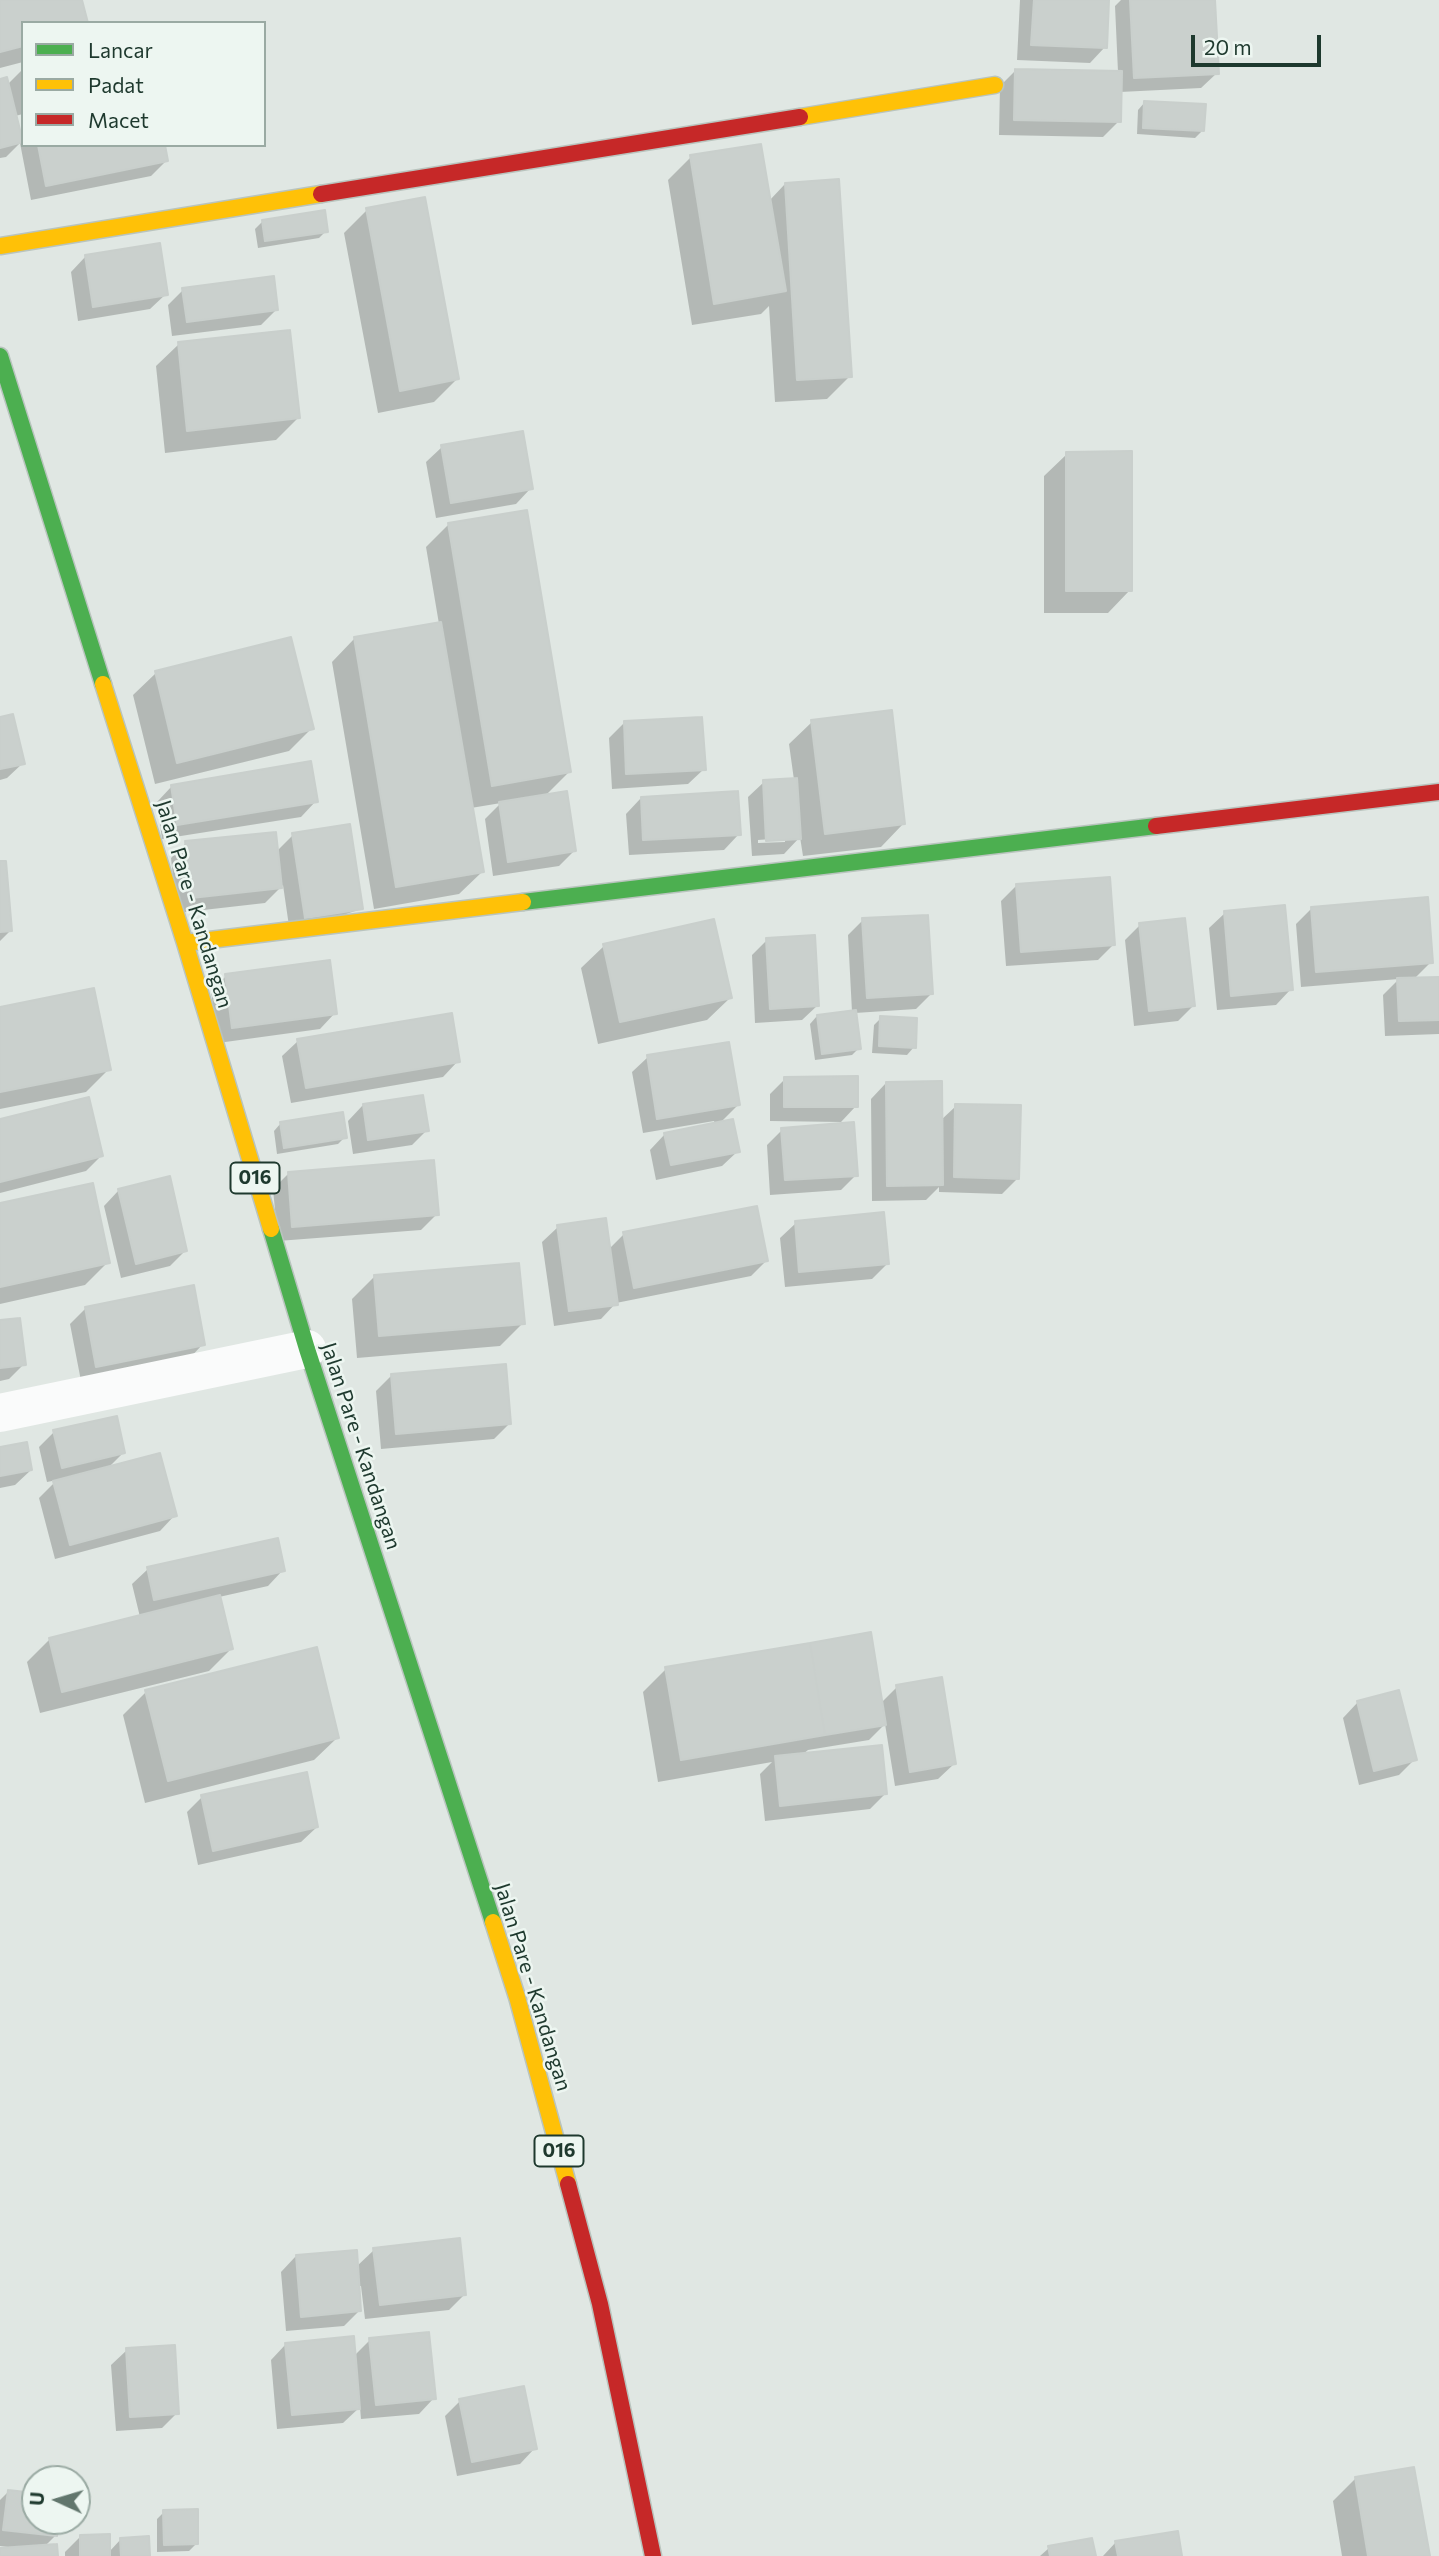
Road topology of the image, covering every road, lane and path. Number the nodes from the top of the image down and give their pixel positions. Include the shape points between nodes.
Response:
1 (995, 85) dead end
2 (0, 246) edge
3 (0, 356) edge
4 (1439, 792) edge
5 (185, 943) junction
6 (307, 1349) junction
7 (0, 1413) edge
8 (653, 2556) edge

1 - 2 main road
3 - 5 main road, Jalan Pare - Kandangan / 016
4 - 5 main road
5 - 6 main road, Jalan Pare - Kandangan / 016
6 - 7 street
6 - 8 main road, Jalan Pare - Kandangan / 016 via 517,1997 600,2304

